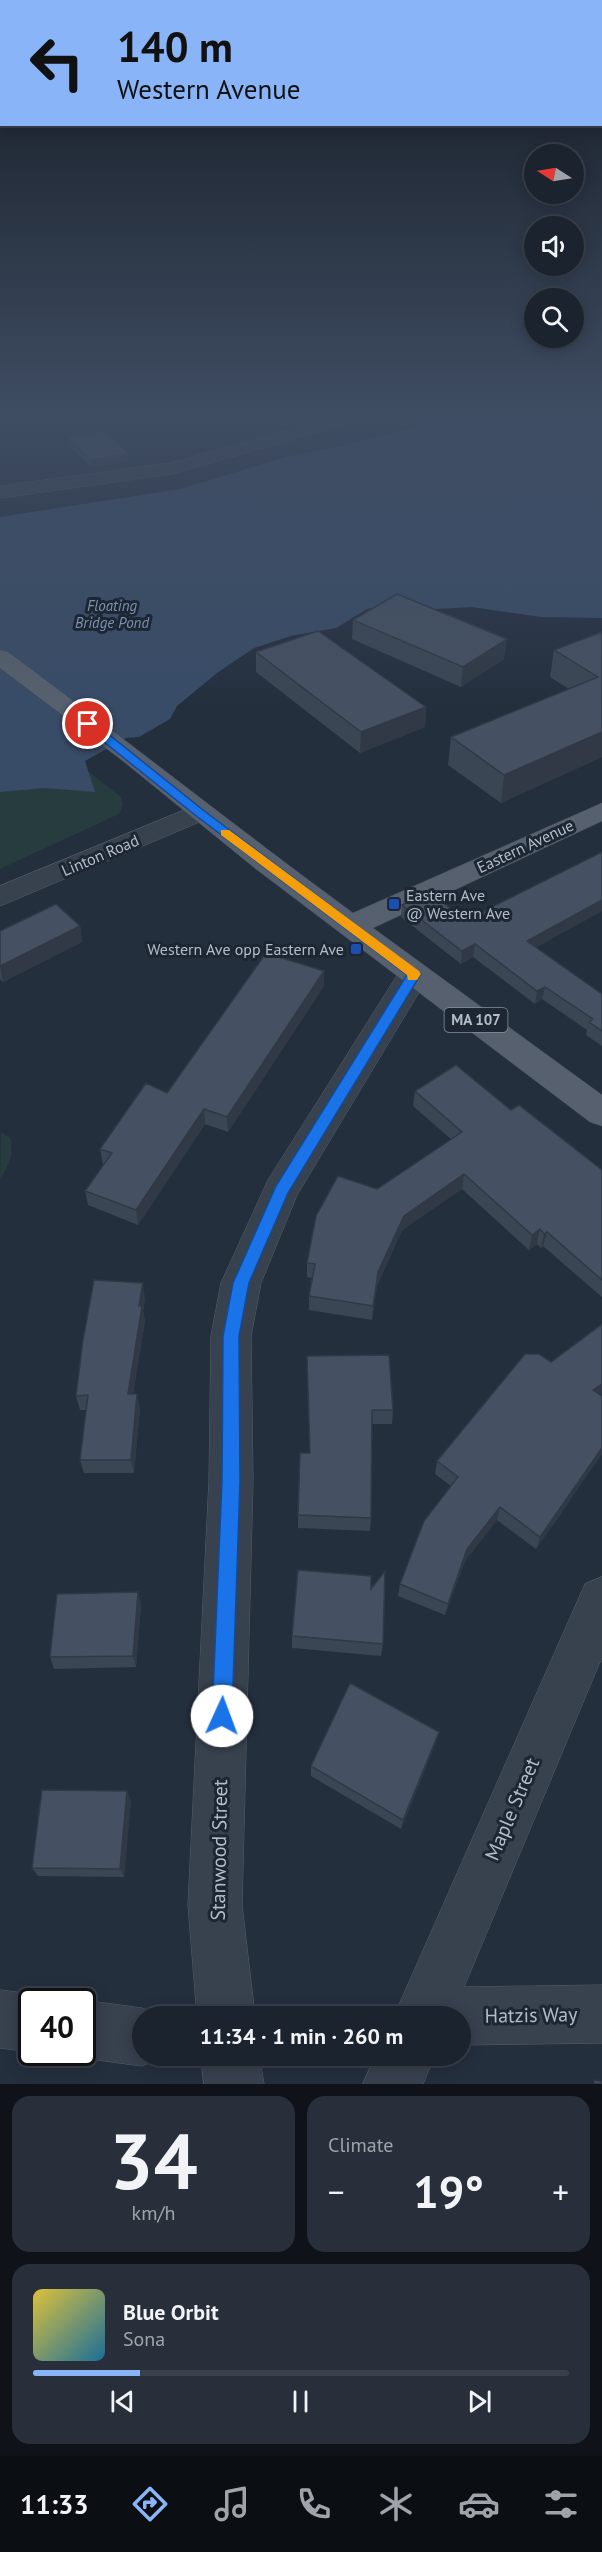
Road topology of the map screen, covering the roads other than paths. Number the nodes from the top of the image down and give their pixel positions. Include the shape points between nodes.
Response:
1 (0, 657) edge
2 (602, 811) edge
3 (199, 812) junction
4 (0, 897) edge
5 (351, 926) junction
6 (414, 974) junction
7 (602, 1113) edge
8 (602, 1601) edge
9 (225, 2006) edge
10 (427, 2006) edge
11 (602, 2014) edge
12 (471, 2016) edge
13 (0, 2019) edge
14 (18, 2021) edge
15 (96, 2031) edge
16 (132, 2036) edge
17 (232, 2066) edge
18 (401, 2066) edge
19 (234, 2084) edge
20 (393, 2084) edge

1 - 3 main road, MA 107
2 - 5 main road, Eastern Avenue
3 - 4 street, Linton Road
3 - 5 main road, MA 107
5 - 6 main road, MA 107
6 - 7 main road, MA 107
6 - 9 street, Stanwood Street via 281,1191 241,1283 231,1336 231,1481 215,1905
8 - 10 street, Maple Street
11 - 12 street, Hatzis Way
13 - 14 street
15 - 16 street
17 - 19 street
18 - 20 street

